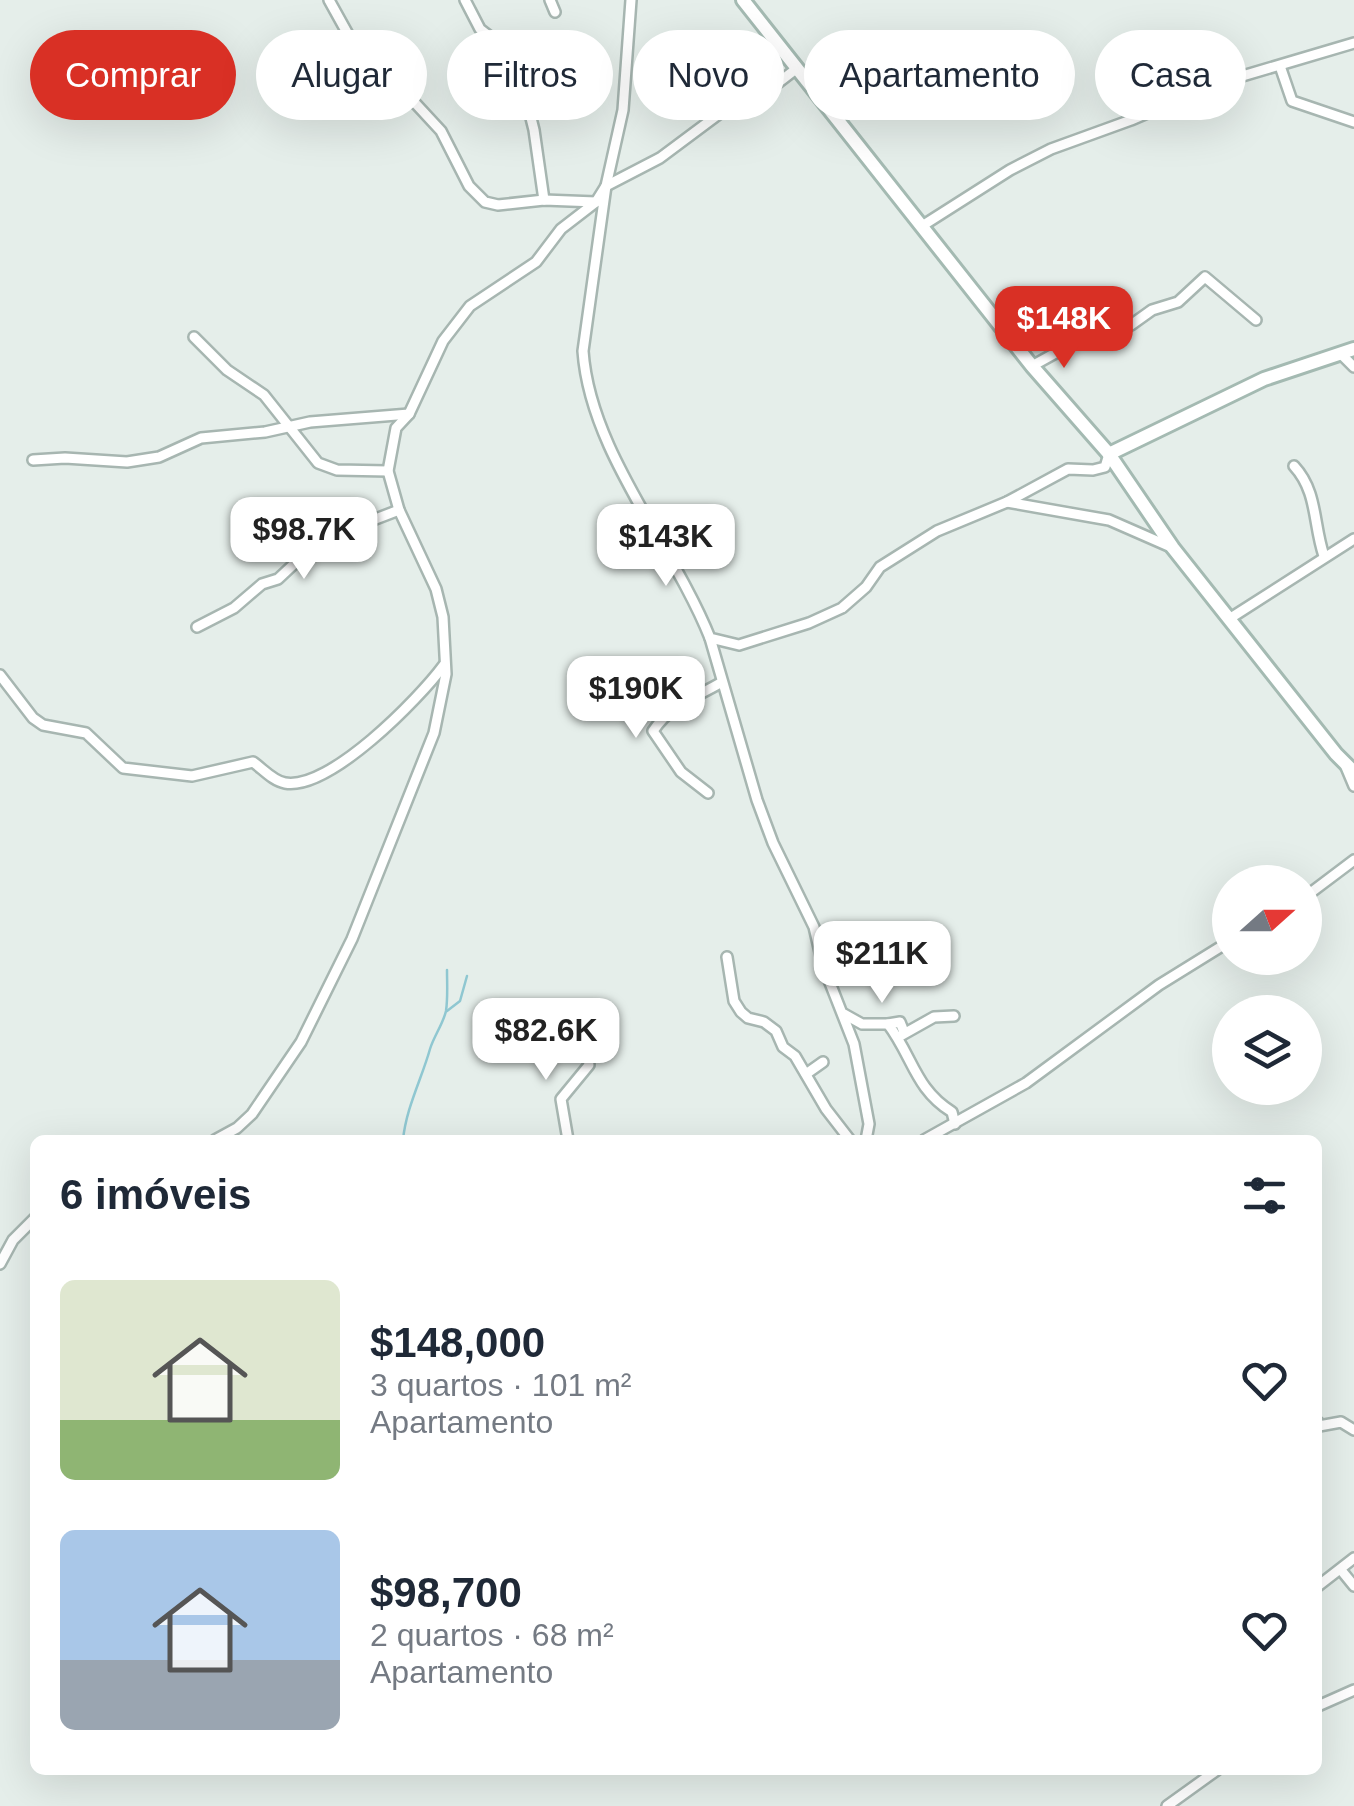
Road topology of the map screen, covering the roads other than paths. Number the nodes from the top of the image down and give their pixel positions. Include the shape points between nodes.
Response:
1 (329, 0) edge
2 (465, 0) edge
3 (550, 0) edge
4 (631, 0) edge
5 (743, 0) edge
6 (555, 12) dead end
7 (482, 30) edge
8 (1354, 44) edge
9 (1280, 66) junction
10 (796, 70) junction
11 (531, 120) edge
12 (1354, 122) edge
13 (606, 186) junction
14 (544, 200) junction
15 (596, 202) junction
16 (922, 226) junction
17 (1256, 320) dead end
18 (194, 337) dead end
19 (1347, 351) edge
20 (1032, 366) junction
21 (1354, 367) edge
22 (409, 414) junction
23 (291, 427) junction
24 (1109, 454) junction
25 (34, 460) dead end
26 (1294, 466) dead end
27 (388, 471) junction
28 (1007, 502) junction
29 (399, 510) junction
30 (1354, 539) edge
31 (1173, 548) junction
32 (1324, 556) junction
33 (1229, 619) junction
34 (196, 627) dead end
35 (710, 638) junction
36 (446, 663) junction
37 (0, 675) edge
38 (722, 682) junction
39 (1350, 768) edge
40 (1354, 786) edge
41 (708, 794) dead end
42 (1354, 860) edge
43 (1322, 885) edge
44 (1212, 952) edge
45 (727, 956) dead end
46 (840, 1010) junction
47 (954, 1016) dead end
48 (584, 1029) dead end
49 (902, 1035) junction
50 (824, 1062) dead end
51 (806, 1074) junction
52 (959, 1121) junction
53 (224, 1135) edge
54 (567, 1135) edge
55 (846, 1135) edge
56 (866, 1135) edge
57 (933, 1135) edge
58 (30, 1223) edge
59 (0, 1264) edge
60 (1322, 1425) edge
61 (1354, 1430) edge
62 (1354, 1558) edge
63 (1340, 1570) junction
64 (1322, 1583) edge
65 (1354, 1586) edge
66 (1354, 1690) edge
67 (1322, 1704) edge
68 (1210, 1775) edge
69 (1167, 1806) edge

1 - 14 street via 375,83 416,104 441,131 476,194 498,205
2 - 7 street
3 - 6 street
4 - 13 street via 623,110
5 - 10 street
8 - 9 street
9 - 12 street via 1292,101
9 - 16 street via 1212,84 1051,149
10 - 13 street
10 - 16 street
11 - 14 street
13 - 15 street
13 - 35 street via 583,351 586,382 596,418 694,596
14 - 15 street
15 - 22 street via 561,229 536,262 470,306 443,342
16 - 20 street
17 - 20 street via 1205,277 1178,302
18 - 23 street via 264,395
19 - 21 street
19 - 24 street via 1264,379
20 - 24 street
22 - 23 street
22 - 27 street via 396,428
23 - 25 street via 201,438 159,457 127,462
23 - 27 street via 326,468
24 - 28 street via 1105,466 1068,469
24 - 31 street
26 - 32 street via 1312,491
27 - 29 street
28 - 31 street via 1109,520
28 - 35 street via 883,564 842,608 739,646
29 - 34 street via 294,564
29 - 36 street via 436,589
30 - 32 street
31 - 33 street
32 - 33 street
33 - 39 street
35 - 38 street
36 - 37 street via 416,700 340,765 297,784 280,783 253,762 192,776 124,768 86,733 33,718
36 - 53 street via 434,733 328,992 252,1114
38 - 41 street via 680,702 653,731 681,772
38 - 46 street via 762,815 814,927
39 - 40 street
42 - 43 street
44 - 52 street via 1040,1074
45 - 51 street via 741,1012 772,1027
46 - 49 street via 862,1024 900,1022
46 - 56 street via 854,1044
47 - 49 street via 934,1017
48 - 54 street via 589,1066 561,1099
49 - 52 street via 920,1085
50 - 51 street
51 - 55 street
52 - 57 street
58 - 59 street
60 - 61 street via 1341,1422
62 - 63 street
63 - 64 street
63 - 65 street
66 - 67 street
68 - 69 street

